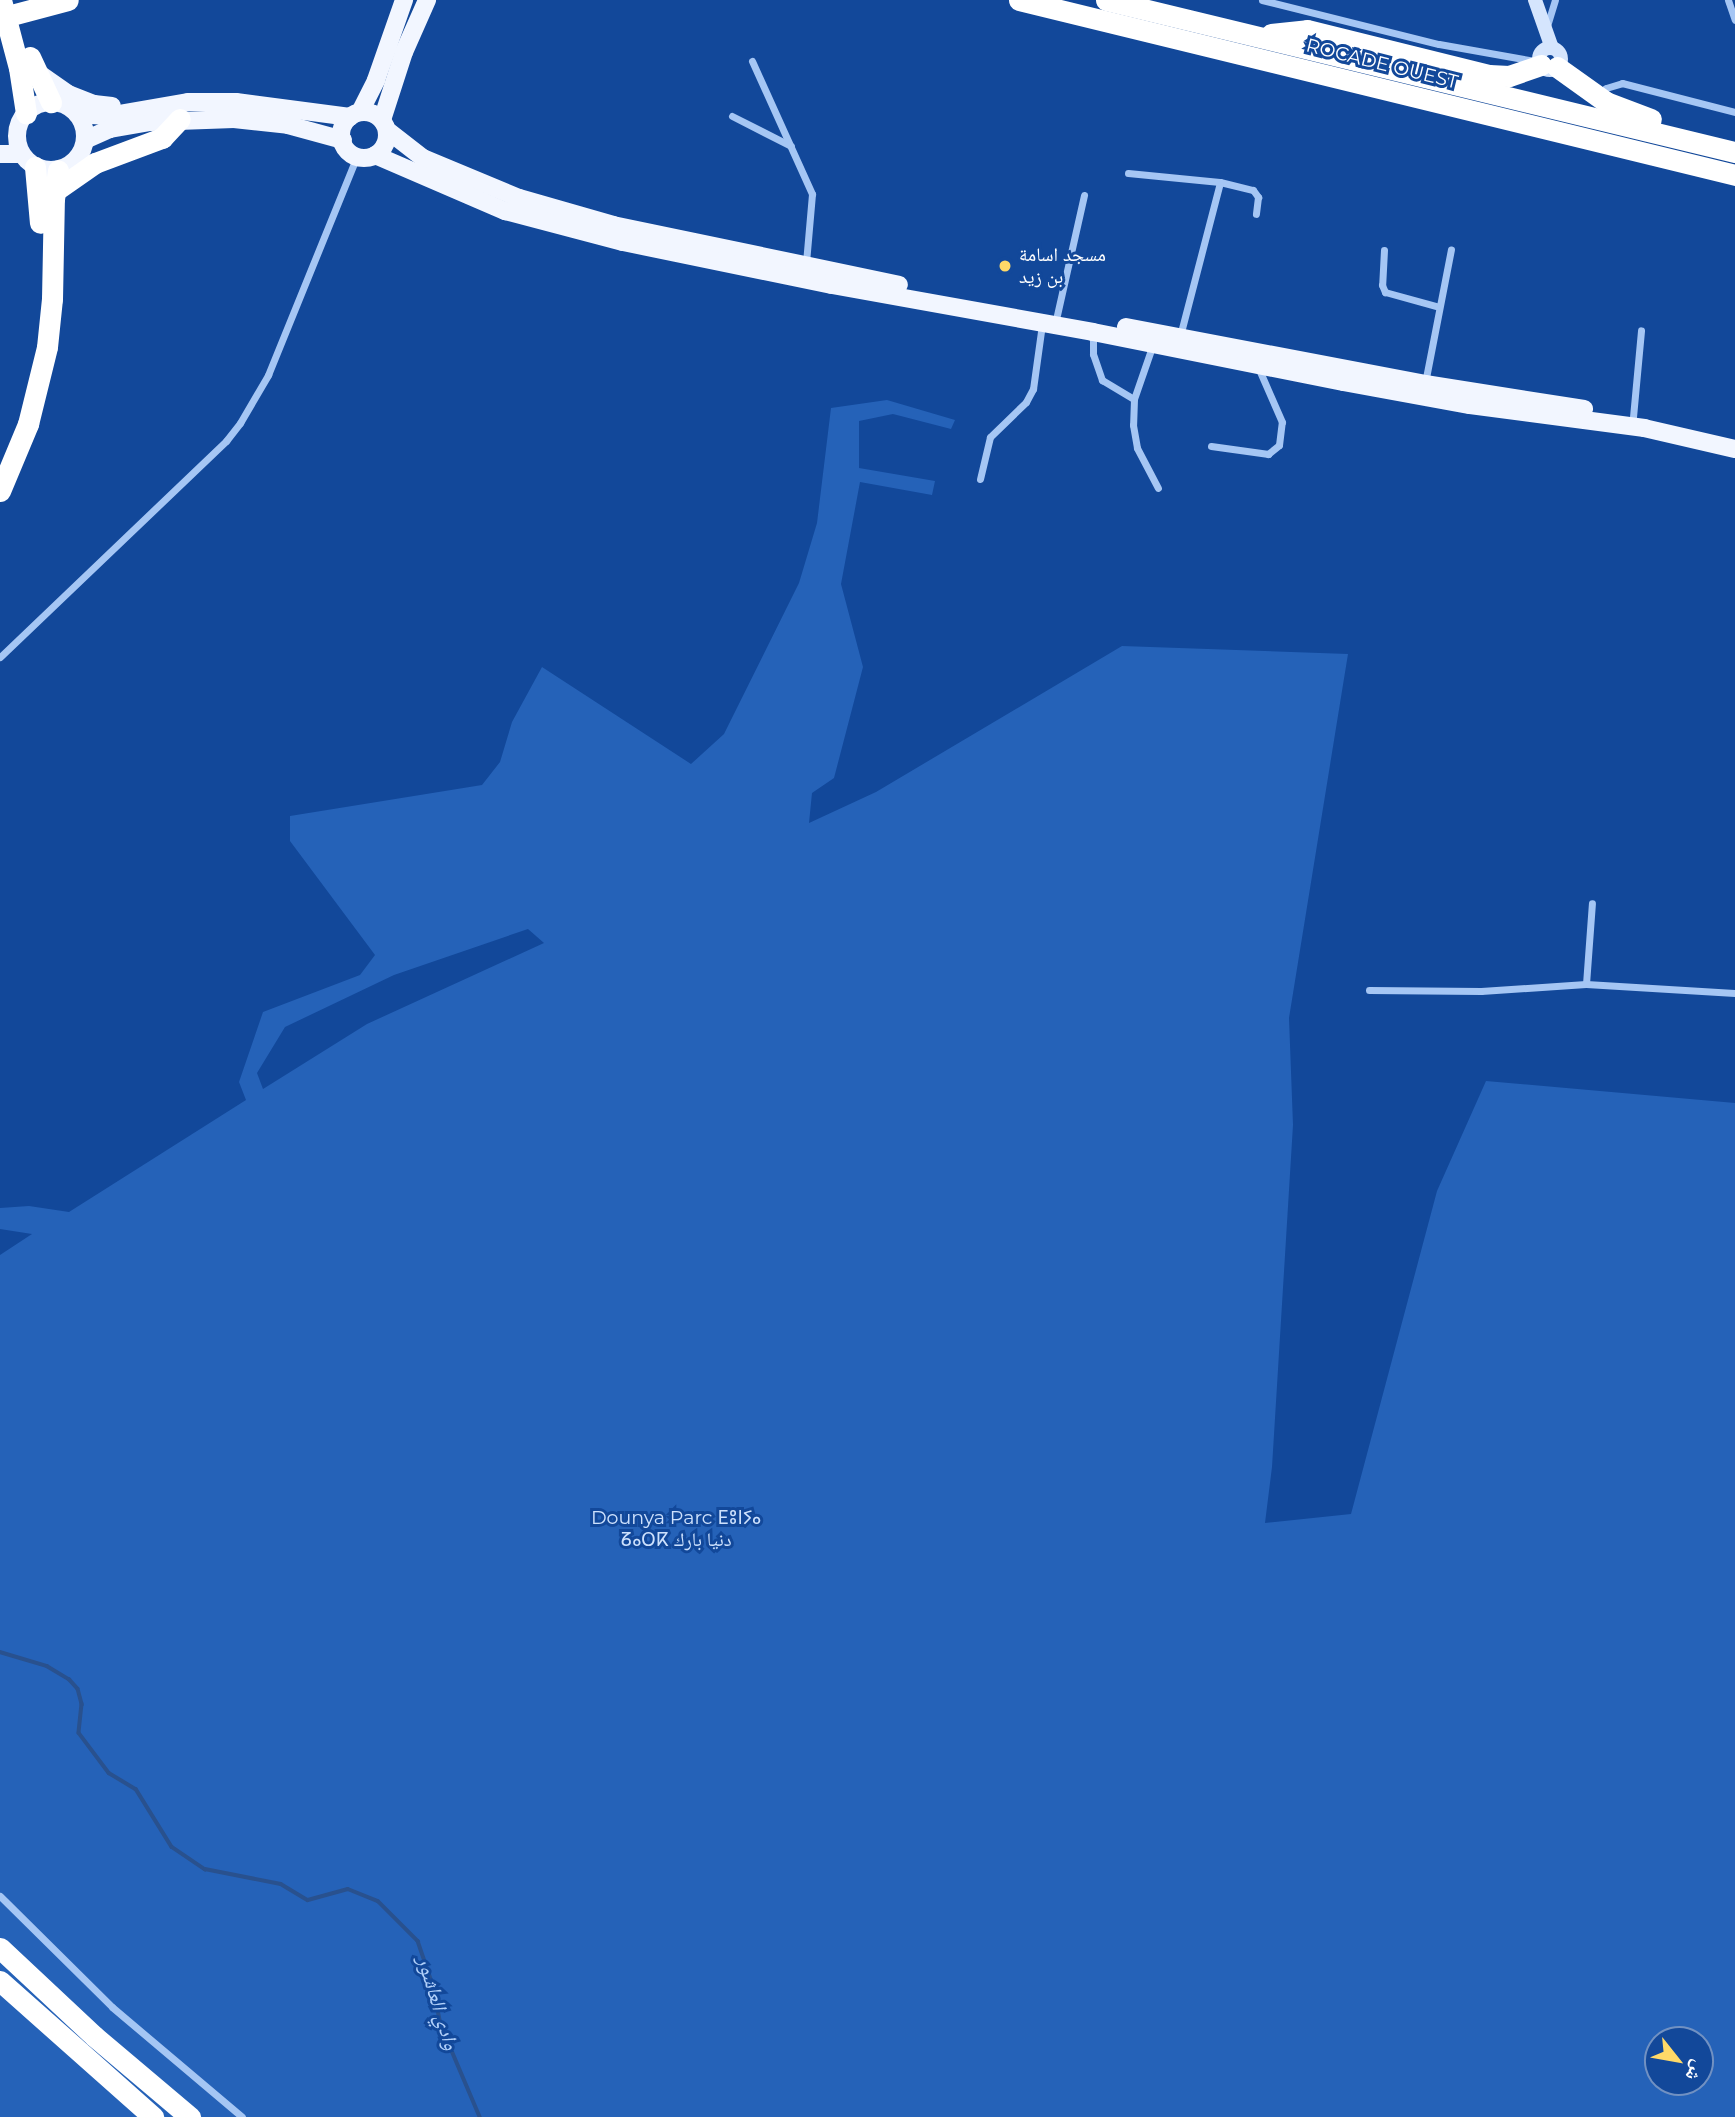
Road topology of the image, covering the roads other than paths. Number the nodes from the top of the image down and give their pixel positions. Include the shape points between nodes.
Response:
1 (1, 0) edge
2 (15, 0) edge
3 (68, 0) edge
4 (404, 0) edge
5 (427, 0) edge
6 (1019, 0) edge
7 (1106, 0) edge
8 (1262, 0) edge
9 (1535, 0) edge
10 (1555, 0) edge
11 (1731, 4) edge
12 (0, 18) edge
13 (1735, 20) edge
14 (1545, 30) junction
15 (1264, 36) junction
16 (1548, 60) junction
17 (752, 61) dead end
18 (28, 65) junction
19 (1598, 98) junction
20 (51, 102) junction
21 (160, 106) junction
22 (1735, 112) edge
23 (26, 113) junction
24 (77, 114) junction
25 (355, 115) junction
26 (732, 116) dead end
27 (180, 119) junction
28 (384, 125) junction
29 (1735, 137) edge
30 (8, 140) edge
31 (85, 140) junction
32 (342, 140) junction
33 (792, 147) junction
34 (1735, 152) edge
35 (0, 154) edge
36 (366, 155) junction
37 (28, 160) junction
38 (58, 170) junction
39 (1128, 173) dead end
40 (1735, 175) edge
41 (1220, 182) junction
42 (55, 191) junction
43 (1084, 195) dead end
44 (1255, 214) dead end
45 (1451, 249) dead end
46 (1384, 250) dead end
47 (806, 267) junction
48 (1439, 307) junction
49 (1015, 313) junction
50 (1049, 320) junction
51 (1641, 330) dead end
52 (1093, 332) junction
53 (1180, 336) junction
54 (1153, 344) junction
55 (1257, 366) junction
56 (1425, 384) junction
57 (1134, 399) junction
58 (1633, 417) junction
59 (1735, 438) edge
60 (1211, 446) dead end
61 (1735, 449) edge
62 (0, 457) edge
63 (980, 478) dead end
64 (1158, 488) dead end
65 (0, 491) edge
66 (0, 657) edge
67 (1592, 903) dead end
68 (1586, 984) junction
69 (1369, 990) dead end
70 (1735, 993) edge
71 (0, 1896) edge
72 (0, 1948) edge
73 (0, 1981) edge
74 (153, 2117) edge
75 (190, 2117) edge
76 (242, 2117) edge

1 - 18 highway, bridge
2 - 18 highway
3 - 12 highway
4 - 25 main road via 376,80
5 - 28 main road via 404,52
6 - 40 highway, ROCADE OUEST
7 - 15 highway, ROCADE OUEST
8 - 16 street via 1439,44
9 - 14 street
10 - 14 street
11 - 13 street
14 - 16 street
15 - 16 highway via 1307,30 1499,76 1517,74
15 - 34 highway, ROCADE OUEST
16 - 19 highway
17 - 33 street
18 - 20 highway
18 - 21 main road via 68,94 94,104 145,102
18 - 23 highway
19 - 22 street via 1606,88 1622,83
19 - 29 highway via 1635,116
20 - 23 main road
20 - 24 main road
21 - 24 main road via 107,116
21 - 25 main road via 236,102
23 - 30 main road
24 - 31 main road
25 - 28 main road via 374,114
25 - 32 main road via 344,125
26 - 33 street
27 - 31 main road via 123,126
27 - 32 main road via 268,121
27 - 42 highway via 162,138 95,163
28 - 36 main road via 386,142
28 - 47 main road via 423,158 519,198 614,225
30 - 37 main road
31 - 38 main road via 76,159
32 - 36 main road via 348,150
33 - 47 street via 812,194
35 - 37 main road
36 - 49 main road via 505,211 610,239 832,285
36 - 66 street via 268,375 240,423
37 - 38 main road
37 - 62 highway via 39,186 36,323 25,383
38 - 42 highway
39 - 41 street
41 - 44 street via 1255,191
41 - 53 street
42 - 65 highway via 47,347 28,424
43 - 50 street
45 - 48 street
46 - 48 street via 1385,292
47 - 49 main road
48 - 56 street
49 - 50 main road
50 - 52 main road
50 - 53 main road
50 - 63 street via 1033,388 1026,402 990,438
51 - 58 street
52 - 54 main road
52 - 57 street via 1093,354 1102,380
53 - 56 main road
54 - 55 main road
54 - 57 street
55 - 60 street via 1282,422 1279,446 1268,454
55 - 61 main road via 1470,405 1644,428
56 - 58 main road
57 - 64 street via 1137,448
58 - 59 main road via 1699,427
67 - 68 street
68 - 69 street via 1481,991
68 - 70 street
71 - 76 street via 112,2007
72 - 75 highway
73 - 74 highway

